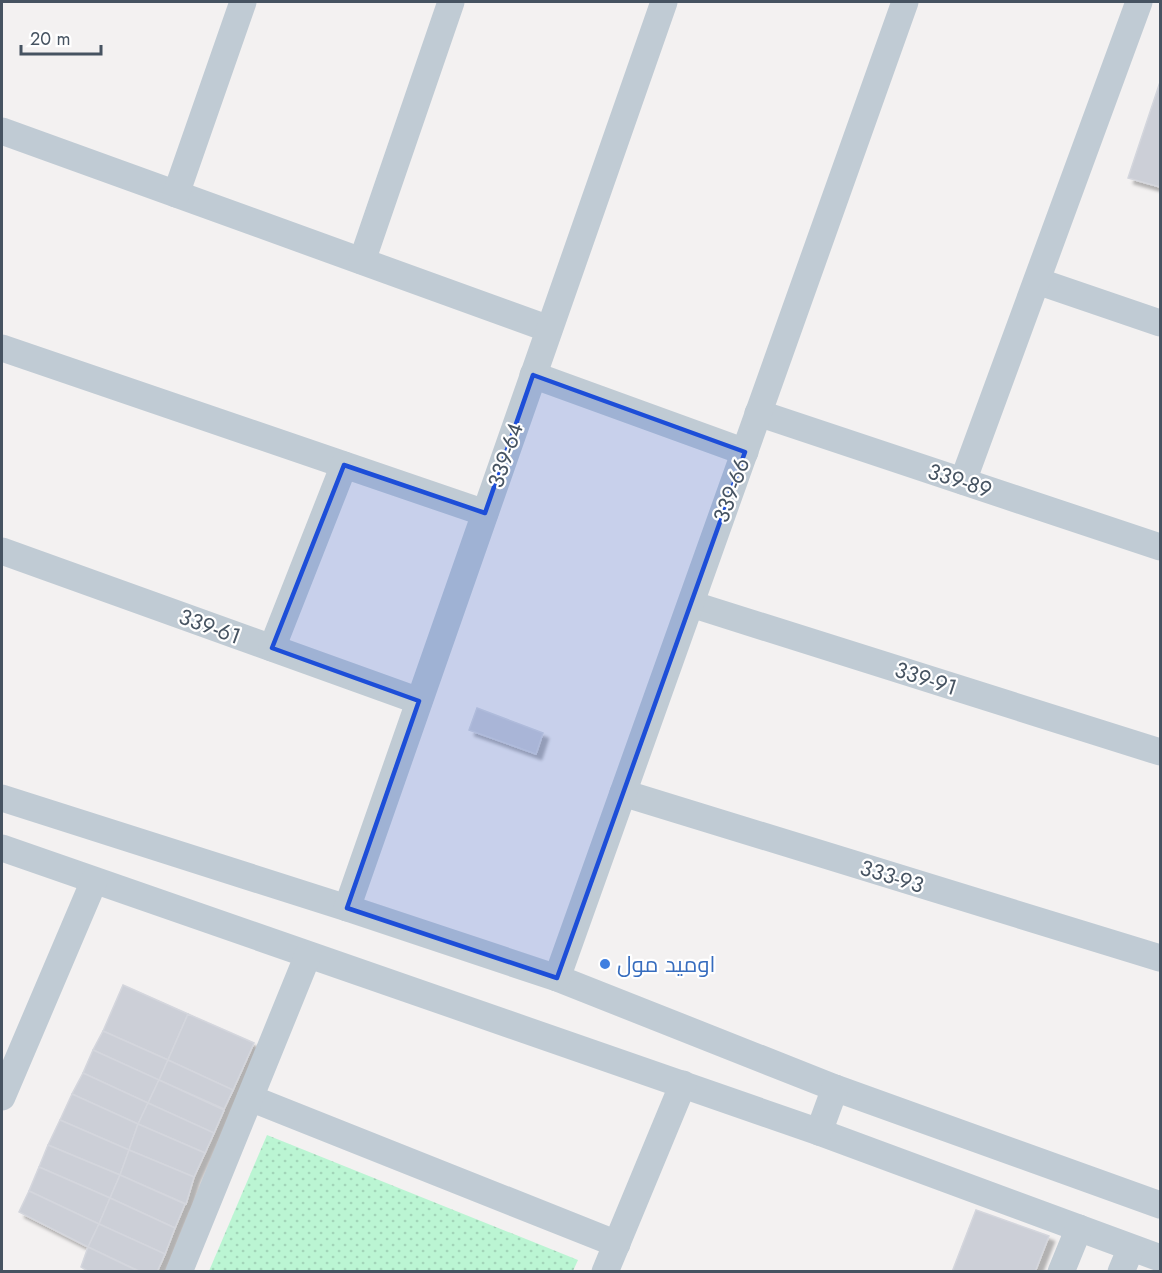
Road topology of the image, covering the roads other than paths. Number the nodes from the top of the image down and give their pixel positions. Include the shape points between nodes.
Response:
1 (243, 2) edge
2 (451, 2) edge
3 (664, 2) edge
4 (905, 2) edge
5 (1139, 2) edge
6 (2, 131) edge
7 (176, 194) junction
8 (362, 261) junction
9 (1037, 280) junction
10 (1161, 323) edge
11 (549, 329) junction
12 (2, 348) edge
13 (533, 375) junction
14 (758, 413) junction
15 (745, 452) junction
16 (344, 465) junction
17 (963, 481) junction
18 (485, 513) junction
19 (1161, 547) edge
20 (2, 551) edge
21 (691, 604) junction
22 (272, 648) junction
23 (419, 701) junction
24 (1161, 752) edge
25 (623, 793) junction
26 (2, 798) edge
27 (2, 848) edge
28 (94, 881) junction
29 (347, 908) junction
30 (308, 955) junction
31 (1161, 958) edge
32 (557, 978) junction
33 (11, 1047) edge
34 (683, 1084) junction
35 (835, 1088) junction
36 (2, 1097) edge
37 (250, 1098) junction
38 (819, 1132) junction
39 (1160, 1203) edge
40 (1079, 1228) junction
41 (616, 1244) junction
42 (1161, 1258) edge
43 (1126, 1260) edge
44 (179, 1272) edge
45 (605, 1272) edge
46 (1061, 1272) edge

1 - 7 street
2 - 8 street
3 - 11 street, 339-64
4 - 14 street, 339-66
5 - 9 street
6 - 7 street
7 - 8 street
8 - 11 street
9 - 10 street
9 - 17 street
11 - 13 street, 339-64
12 - 16 street
13 - 15 street
13 - 18 street, 339-64
14 - 15 street, 339-66
14 - 17 street, 339-89
15 - 21 street, 339-66
16 - 18 street
16 - 22 street
17 - 19 street, 339-89
18 - 23 street, 339-64
20 - 22 street, 339-61
21 - 24 street, 339-91
21 - 25 street, 339-66
22 - 23 street, 339-61
23 - 29 street, 339-64
25 - 31 street, 333-93
25 - 32 street, 339-66
26 - 29 street
27 - 28 street
28 - 30 street
28 - 33 street
29 - 32 street
30 - 34 street
30 - 37 street
32 - 35 street
33 - 36 street
34 - 38 street
34 - 41 street
35 - 38 street
35 - 39 street
37 - 41 street
37 - 44 street
38 - 40 street
40 - 43 street
40 - 46 street
41 - 45 street
42 - 43 street

